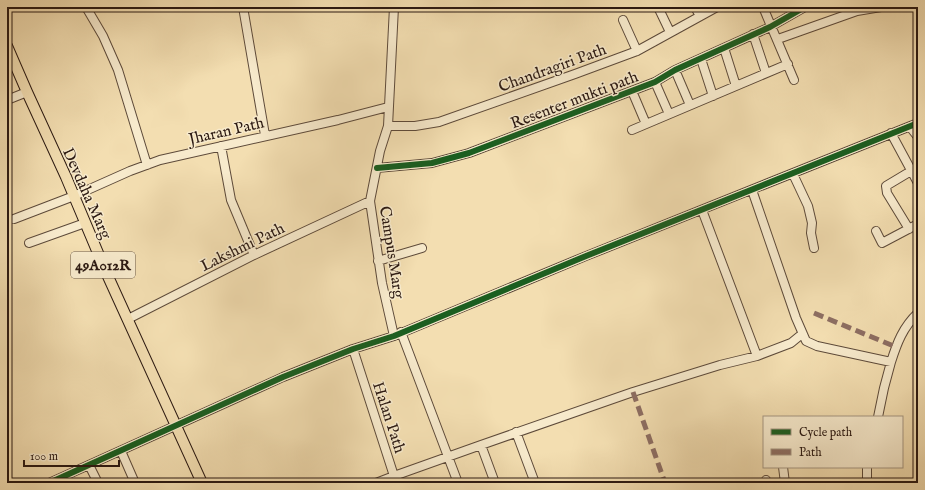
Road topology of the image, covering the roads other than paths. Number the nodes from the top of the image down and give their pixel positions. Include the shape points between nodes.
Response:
1 (86, 7) edge
2 (243, 7) edge
3 (394, 7) edge
4 (658, 7) edge
5 (695, 7) edge
6 (717, 7) edge
7 (763, 7) edge
8 (805, 7) edge
9 (881, 7) edge
10 (700, 16) junction
11 (623, 20) dead end
12 (770, 27) junction
13 (670, 32) junction
14 (753, 34) junction
15 (778, 39) junction
16 (724, 48) junction
17 (8, 51) edge
18 (637, 51) junction
19 (700, 59) junction
20 (788, 64) junction
21 (675, 70) junction
22 (766, 73) junction
23 (794, 80) dead end
24 (655, 82) junction
25 (736, 86) junction
26 (632, 91) junction
27 (27, 92) junction
28 (713, 96) junction
29 (7, 100) edge
30 (690, 105) junction
31 (388, 107) junction
32 (669, 114) junction
33 (918, 123) edge
34 (646, 124) junction
35 (388, 126) junction
36 (910, 127) junction
37 (632, 130) dead end
38 (891, 133) junction
39 (265, 135) junction
40 (918, 137) edge
41 (221, 146) junction
42 (147, 165) junction
43 (378, 168) junction
44 (911, 171) junction
45 (793, 174) junction
46 (918, 183) edge
47 (752, 190) junction
48 (74, 196) junction
49 (370, 201) junction
50 (702, 210) junction
51 (14, 220) dead end
52 (85, 223) junction
53 (918, 224) edge
54 (909, 229) junction
55 (876, 231) dead end
56 (29, 243) dead end
57 (422, 248) dead end
58 (814, 248) dead end
59 (254, 255) junction
60 (378, 261) junction
61 (918, 313) edge
62 (128, 319) junction
63 (398, 334) junction
64 (802, 334) junction
65 (353, 349) junction
66 (757, 356) junction
67 (891, 362) junction
68 (878, 416) edge
69 (175, 426) junction
70 (516, 432) junction
71 (481, 445) junction
72 (121, 451) junction
73 (448, 457) junction
74 (90, 465) junction
75 (783, 468) edge
76 (867, 468) edge
77 (394, 476) junction
78 (59, 481) edge
79 (49, 483) edge
80 (98, 483) edge
81 (135, 483) edge
82 (202, 483) edge
83 (376, 483) edge
84 (458, 483) edge
85 (495, 483) edge
86 (535, 483) edge
87 (785, 483) edge
88 (867, 483) edge

1 - 42 street via 103,36 118,70
2 - 39 street
3 - 31 street, Campus Marg
4 - 13 street
5 - 10 street
6 - 10 street, Chandragiri Path
7 - 12 street
8 - 12 street, Resenter mukti path
9 - 15 street via 857,12
10 - 13 street, Chandragiri Path
11 - 18 street
12 - 14 street, Resenter mukti path
12 - 15 street
13 - 18 street, Chandragiri Path
14 - 16 street, Resenter mukti path
14 - 22 street
15 - 20 street
16 - 19 street, Resenter mukti path
16 - 25 street
17 - 27 main road, Devdaha Marg / 49A012R
18 - 35 street, Chandragiri Path via 439,122 415,126
19 - 21 street, Resenter mukti path
19 - 28 street
20 - 22 street
20 - 23 street
21 - 24 street, Resenter mukti path
21 - 30 street
22 - 25 street
24 - 26 street, Resenter mukti path
24 - 32 street
25 - 28 street
26 - 34 street
26 - 43 street, Resenter mukti path via 469,153 432,163
27 - 29 street
27 - 48 main road, Devdaha Marg / 49A012R
28 - 30 street
30 - 32 street
31 - 35 street, Campus Marg
31 - 39 street, Jharan Path
32 - 34 street
33 - 36 street
34 - 37 street
35 - 43 street, Campus Marg
36 - 38 street
36 - 40 street
38 - 44 street
38 - 45 street
39 - 41 street, Jharan Path
41 - 42 street, Jharan Path
41 - 59 street via 231,200
42 - 48 street, Jharan Path
43 - 49 street, Campus Marg
44 - 46 street
44 - 54 street via 886,186 887,193
45 - 47 street
45 - 58 street via 808,206
47 - 50 street
47 - 64 street
48 - 51 street, Jharan Path
48 - 52 main road, Devdaha Marg / 49A012R
49 - 59 street, Lakshmi Path
49 - 60 street, Campus Marg
50 - 63 street
50 - 66 street
52 - 56 street
52 - 62 main road, Devdaha Marg / 49A012R
53 - 54 street
54 - 55 street via 882,243
57 - 60 street
59 - 62 street, Lakshmi Path
60 - 63 street, Campus Marg
61 - 67 street via 908,323
62 - 69 main road, Devdaha Marg / 49A012R
63 - 65 street
63 - 73 street, Campus Marg
64 - 66 street via 791,343
64 - 67 street via 806,341 817,346
65 - 69 street via 283,377
65 - 77 street, Halan Path
66 - 70 street via 633,392
67 - 68 street
69 - 72 street
69 - 82 main road, Devdaha Marg / 49A012R
70 - 71 street
70 - 86 street
71 - 73 street
71 - 85 street
72 - 74 street
72 - 81 street
73 - 77 street
73 - 84 street, Campus Marg
74 - 78 street
74 - 80 street
75 - 87 street
76 - 88 street
77 - 83 street, Halan Path
78 - 79 street

